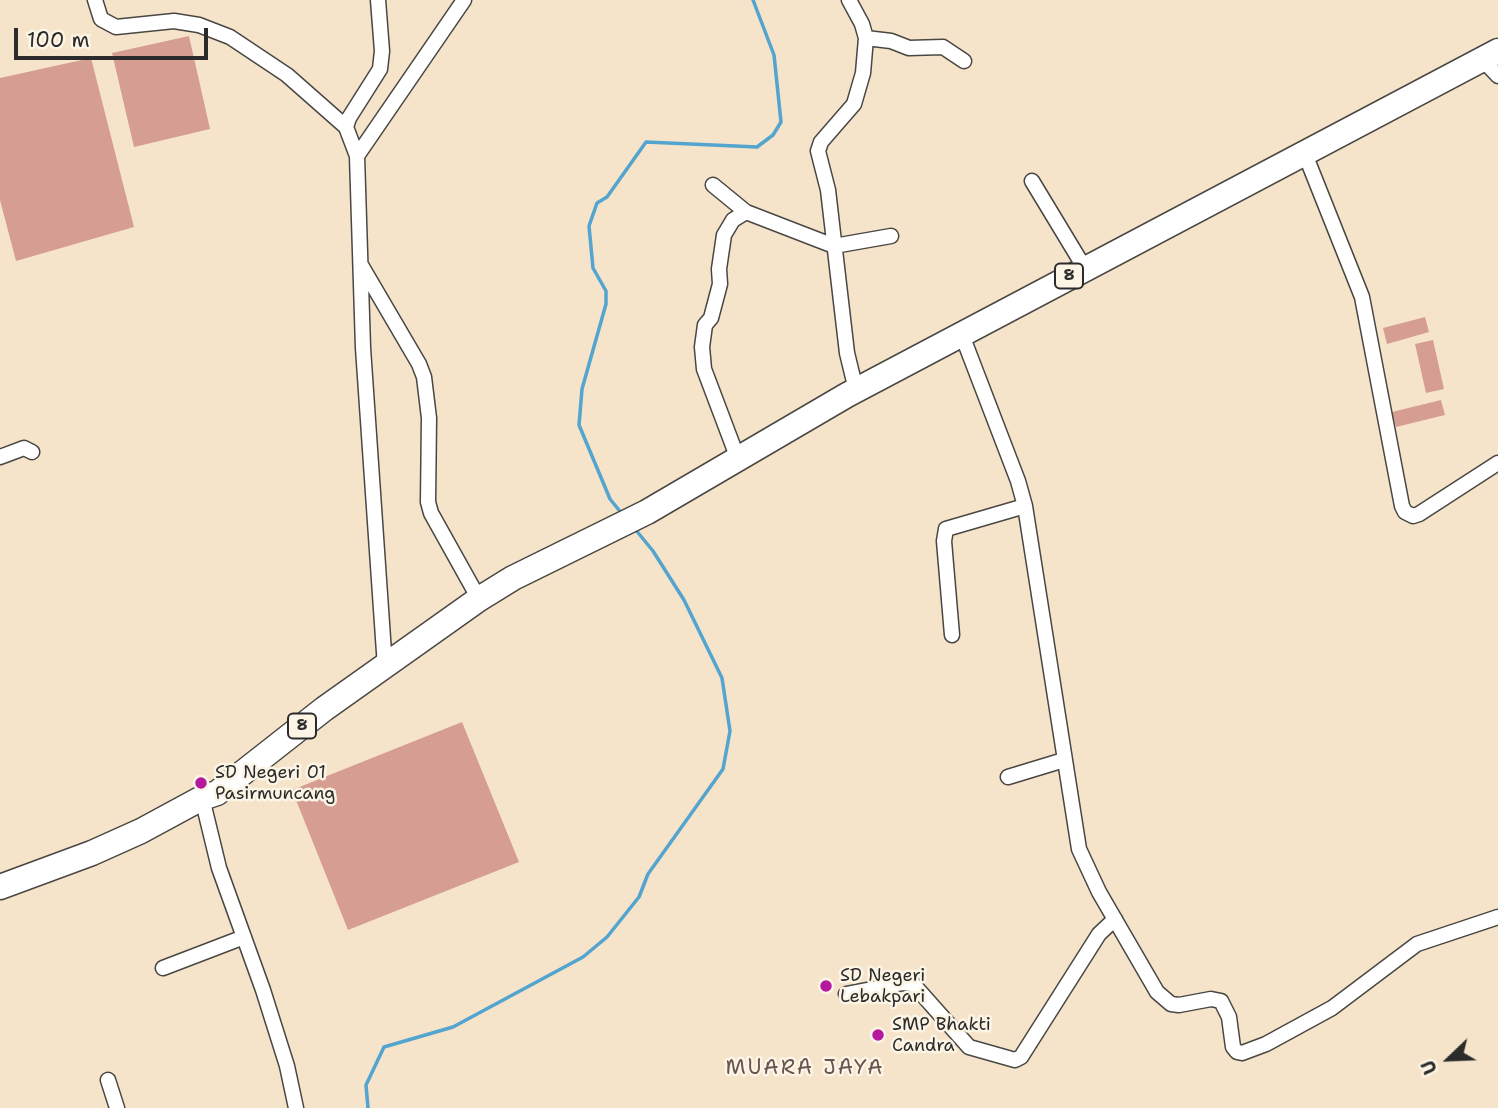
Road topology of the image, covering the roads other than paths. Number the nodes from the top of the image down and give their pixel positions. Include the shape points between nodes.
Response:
1 (95, 0) edge
2 (377, 0) edge
3 (464, 0) edge
4 (849, 0) edge
5 (866, 38) junction
6 (964, 61) dead end
7 (1493, 62) edge
8 (346, 127) junction
9 (1305, 154) junction
10 (357, 156) junction
11 (1032, 181) dead end
12 (713, 186) dead end
13 (746, 212) junction
14 (891, 236) dead end
15 (834, 246) junction
16 (360, 264) junction
17 (1084, 267) junction
18 (962, 335) junction
19 (856, 390) junction
20 (32, 452) dead end
21 (0, 457) edge
22 (738, 459) junction
23 (1498, 463) edge
24 (1025, 506) junction
25 (479, 599) junction
26 (952, 635) dead end
27 (385, 667) junction
28 (1064, 760) junction
29 (1008, 777) dead end
30 (202, 799) junction
31 (2, 881) edge
32 (1498, 917) edge
33 (1115, 919) junction
34 (244, 937) junction
35 (163, 968) dead end
36 (846, 994) dead end
37 (107, 1080) dead end
38 (117, 1108) edge
39 (296, 1108) edge

1 - 8 street via 101,19 116,27 174,21 230,37 288,75
2 - 8 street via 380,69
3 - 10 street
4 - 5 street
5 - 6 street via 909,48 943,47
5 - 15 street via 854,104 818,151
7 - 9 highway, 8
8 - 10 street
9 - 17 highway, 8
9 - 23 street via 1363,297 1405,512 1419,513
10 - 16 street
11 - 17 street
12 - 13 street
13 - 15 street
13 - 22 street via 733,220 724,236 720,284 702,347 704,369
14 - 15 street
15 - 19 street
16 - 25 street via 419,364 429,418 428,502
16 - 27 street
17 - 18 highway, 8
18 - 19 highway, 8
18 - 24 street
19 - 22 highway, 8
20 - 21 street via 24,449
22 - 25 highway, 8
24 - 26 street via 946,529
24 - 28 street
25 - 27 highway, 8
27 - 30 highway, 8 via 217,793
28 - 29 street
28 - 33 street via 1079,849
30 - 31 highway, 8 via 141,831
30 - 34 street via 219,868
32 - 33 street via 1417,944 1332,1008 1242,1053 1233,1047 1221,1001 1179,1005 1164,999
33 - 36 street via 1099,934 1018,1059 969,1047 913,984
34 - 35 street
34 - 39 street via 287,1066
37 - 38 street

